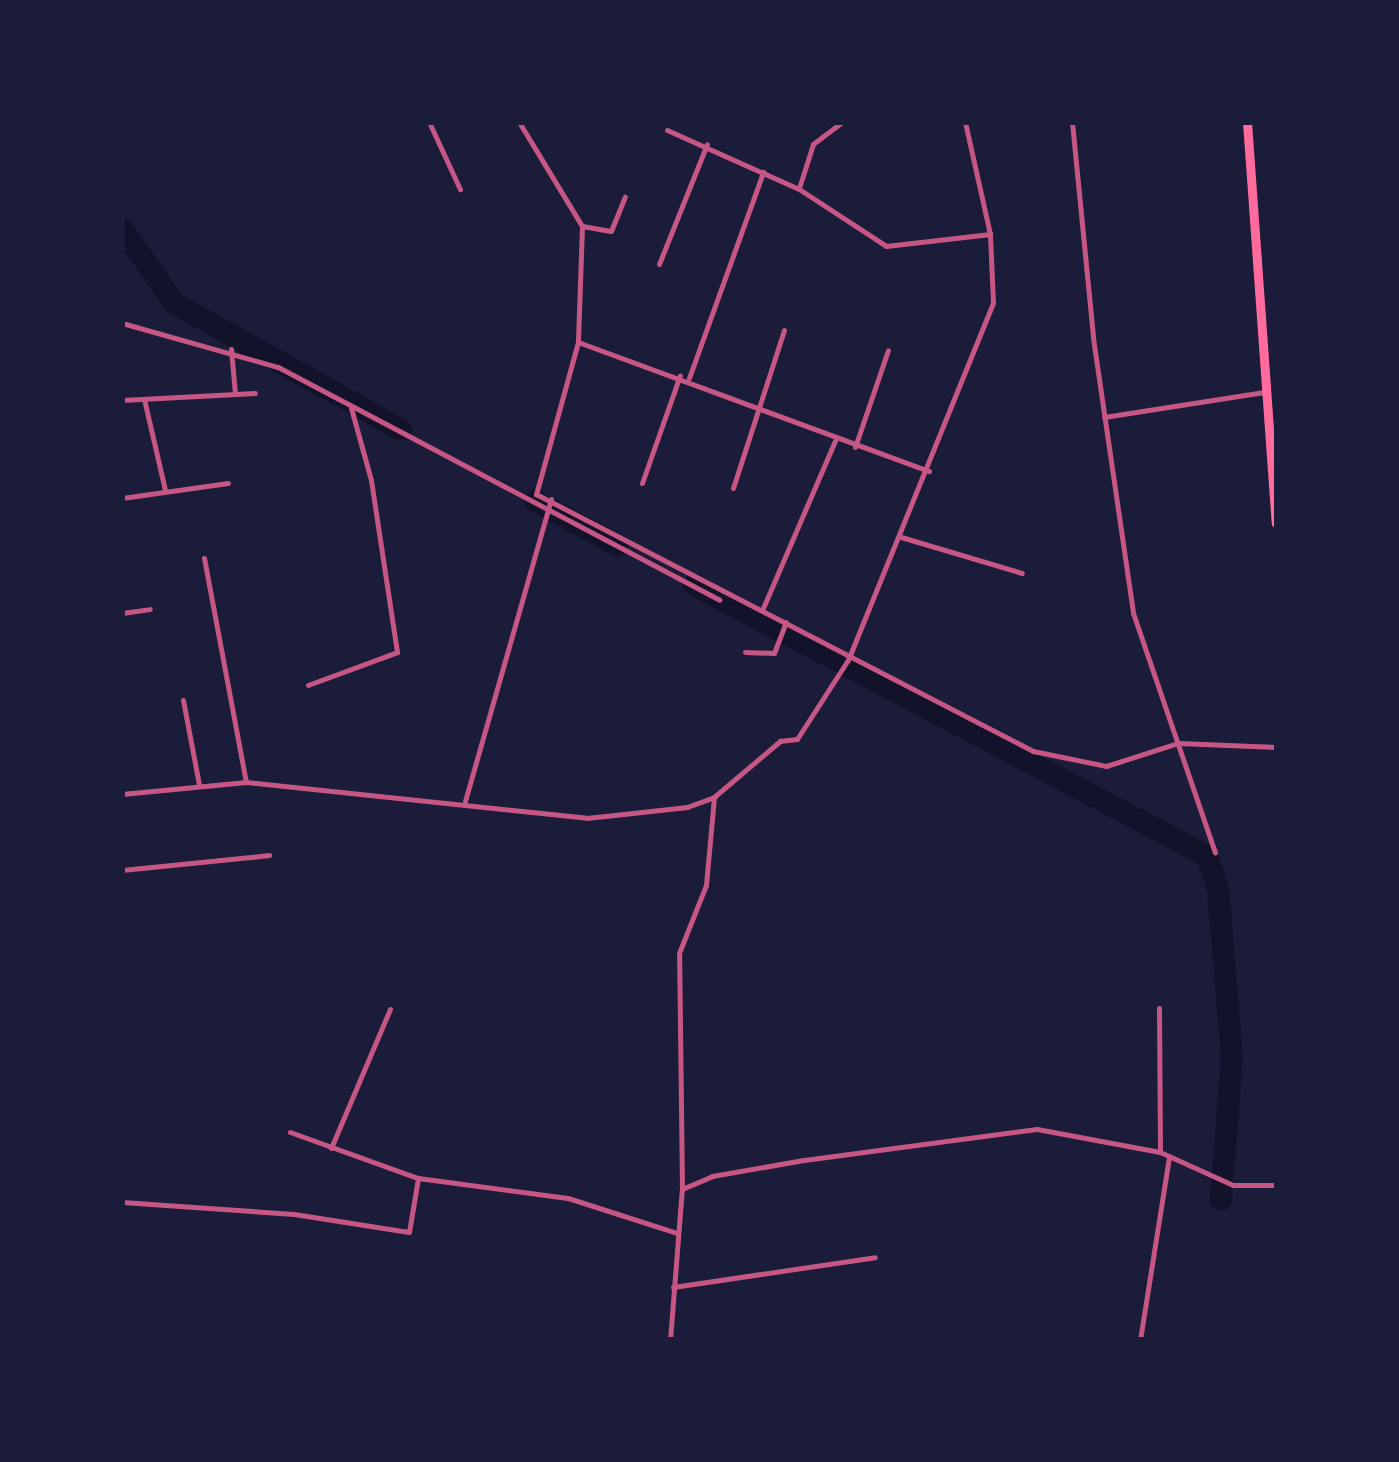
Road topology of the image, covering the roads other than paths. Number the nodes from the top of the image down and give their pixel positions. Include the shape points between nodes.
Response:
1 (428, 122) edge
2 (519, 122) edge
3 (842, 122) edge
4 (965, 122) edge
5 (1072, 122) edge
6 (1246, 122) edge
7 (667, 130) dead end
8 (707, 144) junction
9 (763, 172) junction
10 (460, 189) dead end
11 (798, 189) junction
12 (625, 197) dead end
13 (582, 226) junction
14 (990, 234) junction
15 (660, 264) dead end
16 (122, 323) edge
17 (784, 330) dead end
18 (578, 342) junction
19 (231, 349) junction
20 (888, 350) dead end
21 (680, 375) junction
22 (689, 378) junction
23 (1266, 392) junction
24 (234, 394) junction
25 (255, 394) dead end
26 (144, 398) junction
27 (122, 400) edge
28 (351, 408) junction
29 (758, 409) junction
30 (1104, 418) junction
31 (835, 441) junction
32 (855, 448) junction
33 (929, 471) junction
34 (642, 482) dead end
35 (228, 483) dead end
36 (734, 488) dead end
37 (165, 490) junction
38 (122, 498) edge
39 (551, 499) junction
40 (548, 509) junction
41 (589, 516) junction
42 (1276, 523) edge
43 (582, 527) junction
44 (901, 537) junction
45 (204, 558) dead end
46 (1022, 573) dead end
47 (718, 600) dead end
48 (763, 608) junction
49 (150, 609) dead end
50 (122, 613) edge
51 (786, 620) junction
52 (745, 652) dead end
53 (847, 660) junction
54 (308, 685) dead end
55 (183, 700) dead end
56 (1178, 743) junction
57 (1276, 747) edge
58 (246, 782) junction
59 (199, 785) junction
60 (122, 794) edge
61 (714, 797) junction
62 (465, 801) junction
63 (1216, 852) dead end
64 (269, 855) dead end
65 (122, 870) edge
66 (1159, 1008) dead end
67 (390, 1009) dead end
68 (290, 1132) dead end
69 (331, 1148) junction
70 (1160, 1152) junction
71 (1169, 1156) junction
72 (418, 1178) junction
73 (1276, 1185) edge
74 (682, 1189) junction
75 (122, 1202) edge
76 (677, 1233) junction
77 (875, 1257) dead end
78 (674, 1287) junction
79 (670, 1340) edge
80 (1140, 1340) edge

1 - 10 street
2 - 13 street
3 - 11 street via 813,144
4 - 14 street
5 - 30 street
6 - 23 main road
7 - 8 street
8 - 9 street
8 - 15 street
9 - 11 street
9 - 22 street
11 - 14 street via 886,246
12 - 13 street via 611,232
13 - 18 street
14 - 33 street via 993,302
16 - 19 street
17 - 29 street
18 - 21 street
18 - 39 street via 536,494
19 - 24 street
19 - 28 street
20 - 32 street
21 - 22 street
21 - 34 street
22 - 29 street
23 - 30 street
23 - 42 main road
24 - 25 street
24 - 26 street
26 - 27 street
26 - 37 street
28 - 40 street
28 - 54 street via 371,480 397,652
29 - 31 street
29 - 36 street
30 - 56 street via 1132,613
31 - 32 street
31 - 48 street
32 - 33 street
33 - 44 street
35 - 37 street
37 - 38 street
39 - 40 street
39 - 41 street
40 - 43 street
40 - 62 street
41 - 43 street
41 - 48 street
43 - 47 street
44 - 46 street
44 - 53 street
45 - 58 street
48 - 51 street
49 - 50 street
51 - 52 street via 774,653
51 - 53 street
53 - 56 street via 1034,751 1106,766
53 - 61 street via 797,739 780,741
55 - 59 street
56 - 57 street
56 - 63 street
58 - 59 street
58 - 62 street
59 - 60 street
61 - 62 street via 687,807 575,818
61 - 74 street via 706,885 679,953
64 - 65 street
66 - 70 street
67 - 69 street
68 - 69 street
69 - 72 street
70 - 71 street
70 - 74 street via 1037,1130 786,1163 712,1176
71 - 73 street via 1226,1181
71 - 80 street
72 - 75 street via 409,1232 294,1214
72 - 76 street via 568,1198
74 - 76 street
76 - 78 street
77 - 78 street
78 - 79 street

